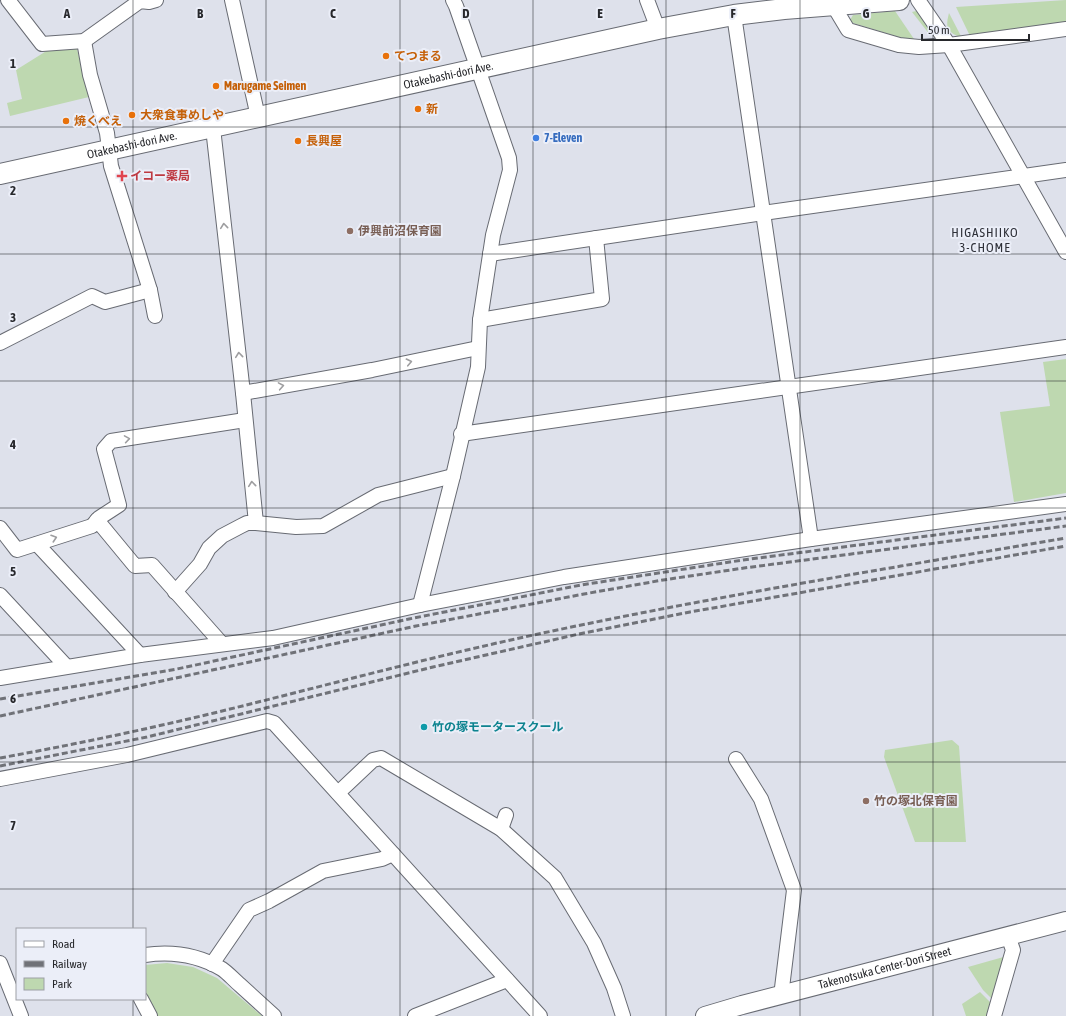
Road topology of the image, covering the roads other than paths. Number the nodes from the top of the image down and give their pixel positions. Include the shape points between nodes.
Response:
1 (8, 0) edge
2 (140, 0) edge
3 (156, 0) edge
4 (232, 0) edge
5 (453, 0) edge
6 (647, 0) edge
7 (899, 0) edge
8 (918, 0) edge
9 (833, 5) junction
10 (734, 15) junction
11 (1066, 28) edge
12 (658, 30) junction
13 (84, 42) junction
14 (949, 46) junction
15 (477, 69) junction
16 (258, 117) junction
17 (213, 128) junction
18 (109, 149) junction
19 (1066, 170) edge
20 (0, 174) edge
21 (1022, 175) junction
22 (763, 213) junction
23 (596, 238) junction
24 (1066, 252) edge
25 (490, 254) junction
26 (150, 290) junction
27 (155, 316) dead end
28 (480, 320) junction
29 (0, 343) edge
30 (1066, 347) edge
31 (478, 348) junction
32 (789, 387) junction
33 (243, 392) junction
34 (245, 420) junction
35 (462, 434) junction
36 (453, 476) junction
37 (1066, 504) edge
38 (98, 520) junction
39 (256, 523) junction
40 (0, 528) edge
41 (811, 539) junction
42 (37, 544) junction
43 (175, 592) junction
44 (0, 595) edge
45 (420, 605) junction
46 (222, 644) junction
47 (140, 655) junction
48 (66, 666) junction
49 (0, 678) edge
50 (736, 759) dead end
51 (0, 779) edge
52 (338, 793) junction
53 (506, 815) dead end
54 (501, 829) junction
55 (393, 854) junction
56 (1066, 921) edge
57 (1008, 936) junction
58 (146, 955) edge
59 (0, 963) edge
60 (212, 964) junction
61 (8, 979) edge
62 (507, 980) junction
63 (781, 996) junction
64 (142, 1000) edge
65 (21, 1016) edge
66 (150, 1016) edge
67 (274, 1016) edge
68 (415, 1016) edge
69 (540, 1016) edge
70 (623, 1016) edge
71 (705, 1016) edge
72 (994, 1016) edge

1 - 13 street via 42,44
2 - 3 street
2 - 13 street
4 - 16 street
5 - 15 street
6 - 12 street
7 - 9 main road, Otakebashi-dori Ave.
8 - 14 street
9 - 10 main road, Otakebashi-dori Ave.
9 - 14 street via 848,30 899,45
10 - 12 main road, Otakebashi-dori Ave.
10 - 22 street
11 - 14 street
12 - 15 main road, Otakebashi-dori Ave.
13 - 18 street
14 - 21 street
15 - 16 main road, Otakebashi-dori Ave.
15 - 25 street via 509,158 510,170
16 - 17 main road, Otakebashi-dori Ave.
17 - 18 main road, Otakebashi-dori Ave.
33 -> 17 street
18 - 20 main road, Otakebashi-dori Ave.
18 - 26 street via 111,166
19 - 21 street
21 - 22 street
21 - 24 street
22 - 23 street
22 - 32 street
23 - 25 street
23 - 28 street via 602,299
25 - 28 street
26 - 27 street
26 - 29 street via 105,302 92,296
28 - 31 street
30 - 32 street
33 -> 31 street via 372,370
31 - 35 street via 478,367
32 - 35 street
32 - 41 street
33 - 34 street
38 -> 34 street via 119,504 104,449 112,441
39 -> 34 street
35 - 36 street
36 - 39 street via 378,495 323,526 296,527
36 - 45 street
37 - 41 street
42 -> 38 street via 92,526
38 - 43 street via 135,566 152,565
39 - 43 street via 247,523 222,536 209,548 200,564
40 - 42 street via 17,550
41 - 45 street via 564,576
42 - 47 street
43 - 46 street
44 - 48 street
45 - 46 street via 273,638
46 - 47 street
47 - 48 street
48 - 49 street
50 - 63 street via 761,799 794,890
51 - 52 street via 127,755 267,720 274,723
52 - 54 street via 374,760 381,758
52 - 55 street
53 - 54 street
54 - 70 street via 555,878 594,943
55 - 60 street via 382,859 323,871 249,910
55 - 62 street
56 - 57 street, Takenotsuka Center-Dori Street
57 - 63 street, Takenotsuka Center-Dori Street
57 - 72 street via 1013,950
58 - 60 street via 161,952 184,954
59 - 61 street
60 - 67 street via 223,970
61 - 65 street
62 - 68 street
62 - 69 street
63 - 71 street, Takenotsuka Center-Dori Street
64 - 66 street

